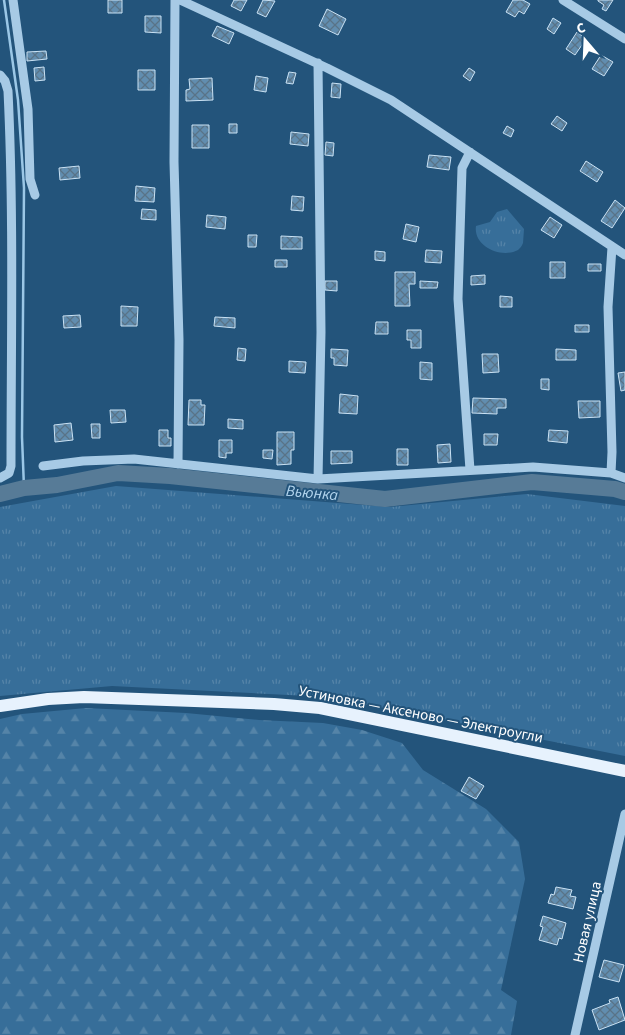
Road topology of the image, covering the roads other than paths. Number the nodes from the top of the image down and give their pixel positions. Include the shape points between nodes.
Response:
1 (13, 0) edge
2 (175, 0) edge
3 (180, 0) edge
4 (563, 0) edge
5 (625, 39) edge
6 (318, 63) junction
7 (0, 75) edge
8 (470, 152) junction
9 (35, 195) dead end
10 (612, 247) junction
11 (625, 255) edge
12 (178, 464) junction
13 (43, 466) dead end
14 (470, 470) junction
15 (611, 473) junction
16 (0, 478) edge
17 (625, 478) edge
18 (318, 480) junction
19 (0, 706) edge
20 (625, 772) edge
21 (625, 814) edge
22 (576, 1035) edge

1 - 9 street via 28,109 30,179
2 - 12 street
3 - 6 street
4 - 5 street
6 - 8 street via 391,100
6 - 18 street via 321,322
7 - 16 street via 8,91 11,157 11,466 9,473
8 - 10 street
8 - 14 street via 462,168 458,299
10 - 11 street
10 - 15 street via 608,307
12 - 13 street via 134,458
12 - 18 street
14 - 15 street via 533,467
14 - 18 street
15 - 17 street
19 - 20 main road, Устиновка — Аксеново — Электроугли via 84,698 293,705
21 - 22 street, Новая улица

